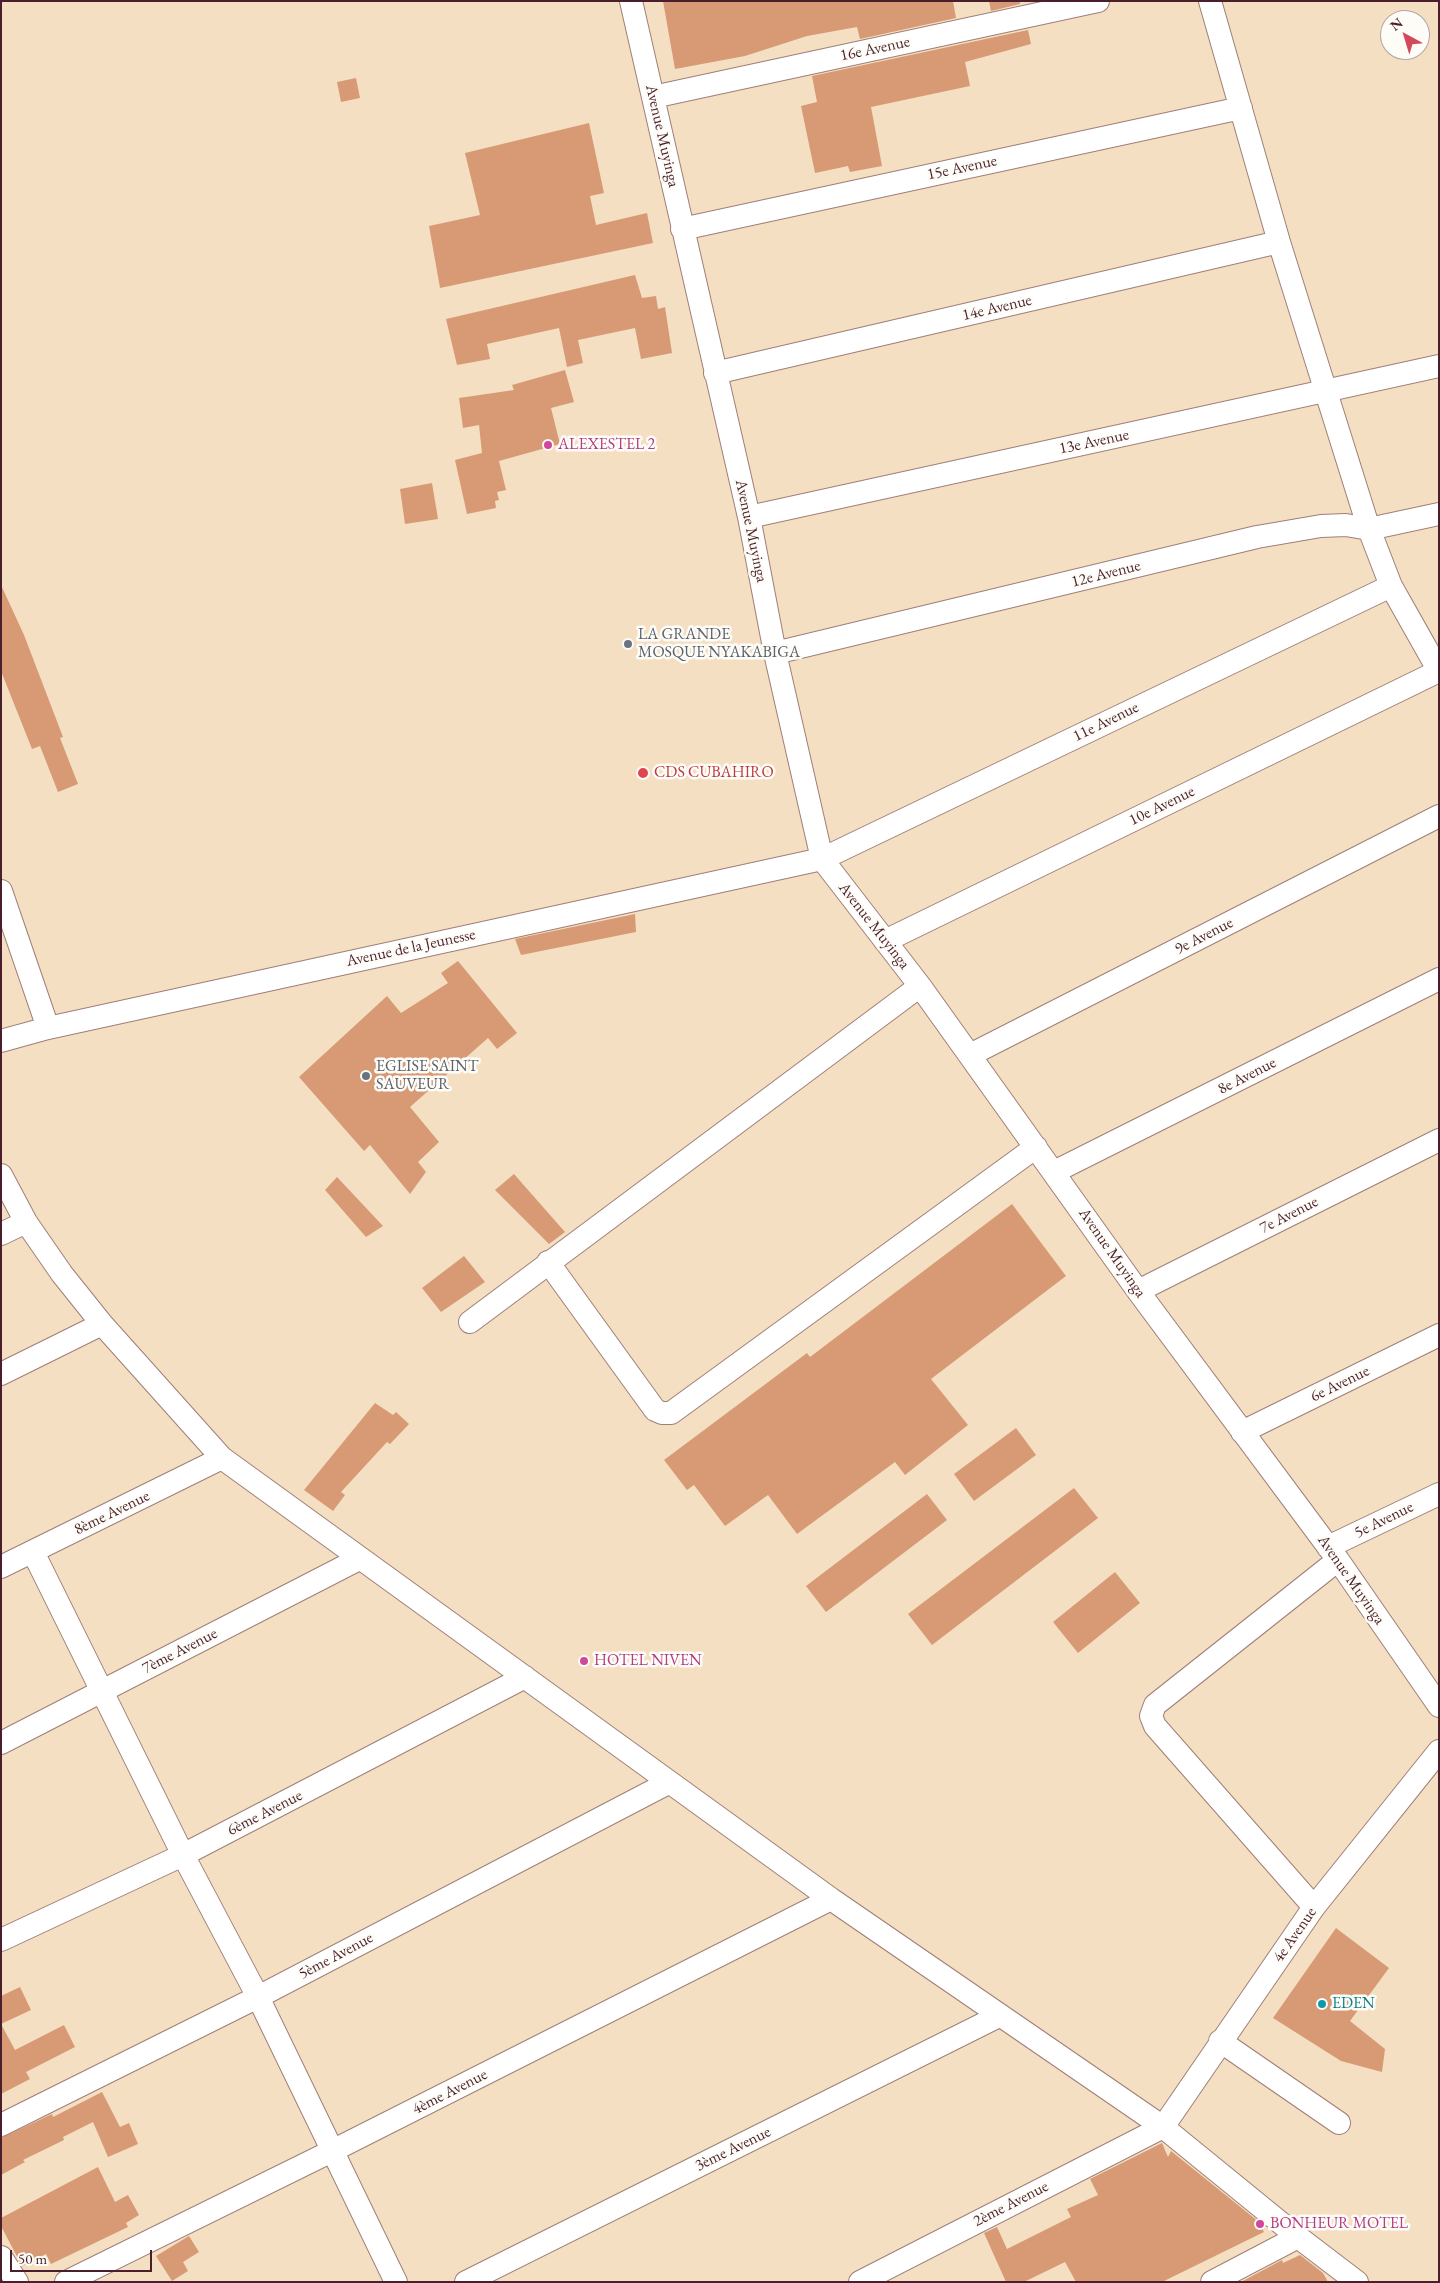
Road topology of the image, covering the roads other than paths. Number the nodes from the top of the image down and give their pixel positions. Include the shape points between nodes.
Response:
1 (631, 1) edge
2 (1098, 1) edge
3 (1210, 1) edge
4 (653, 97) junction
5 (1241, 108) junction
6 (682, 229) junction
7 (1279, 242) junction
8 (1439, 366) edge
9 (715, 373) junction
10 (1326, 391) junction
11 (1439, 514) edge
12 (749, 517) junction
13 (1369, 529) junction
14 (1391, 586) junction
15 (775, 653) junction
16 (1439, 671) edge
17 (1439, 816) edge
18 (822, 859) junction
19 (1, 891) edge
20 (885, 941) junction
21 (1439, 979) edge
22 (920, 986) junction
23 (48, 1028) junction
24 (1, 1041) edge
25 (970, 1055) junction
26 (1439, 1140) edge
27 (1036, 1147) junction
28 (1054, 1172) junction
29 (1, 1176) edge
30 (26, 1222) junction
31 (1, 1234) edge
32 (548, 1262) junction
33 (1138, 1291) junction
34 (470, 1322) dead end
35 (102, 1324) junction
36 (1439, 1335) edge
37 (1, 1374) edge
38 (1242, 1432) junction
39 (222, 1458) junction
40 (1439, 1494) edge
41 (33, 1552) junction
42 (1333, 1554) junction
43 (359, 1559) junction
44 (1, 1567) edge
45 (525, 1677) junction
46 (103, 1691) junction
47 (1439, 1706) edge
48 (1, 1743) edge
49 (1439, 1751) edge
50 (668, 1783) junction
51 (183, 1855) junction
52 (831, 1899) junction
53 (1314, 1907) junction
54 (1, 1940) edge
55 (258, 1997) junction
56 (999, 2016) junction
57 (1220, 2042) junction
58 (1339, 2123) dead end
59 (1, 2124) edge
60 (1163, 2127) junction
61 (334, 2150) junction
62 (1298, 2237) junction
63 (1, 2257) edge
64 (17, 2282) edge
65 (66, 2282) edge
66 (396, 2282) edge
67 (466, 2282) edge
68 (860, 2282) edge
69 (1212, 2282) edge
70 (1357, 2282) edge

1 - 4 street, Avenue Muyinga
2 - 4 street, 16e Avenue
3 - 5 street
4 - 6 street, Avenue Muyinga
5 - 6 street, 15e Avenue
5 - 7 street
6 - 9 street, Avenue Muyinga
7 - 9 street, 14e Avenue
7 - 10 street
8 - 10 street, 13e Avenue
9 - 12 street, Avenue Muyinga
10 - 12 street, 13e Avenue
10 - 13 street
11 - 13 street, 12e Avenue
12 - 15 street, Avenue Muyinga
13 - 14 street
13 - 15 street, 12e Avenue via 1346,525 1321,526 1256,537
14 - 16 street
14 - 18 street, 11e Avenue
15 - 18 street, Avenue Muyinga
16 - 20 street, 10e Avenue
17 - 25 street, 9e Avenue
18 - 20 street, Avenue Muyinga
18 - 23 street, Avenue de la Jeunesse
19 - 23 street
20 - 22 street, Avenue Muyinga
21 - 28 street, 8e Avenue
22 - 25 street, Avenue Muyinga
22 - 32 street
23 - 24 street, Avenue de la Jeunesse
25 - 27 street, Avenue Muyinga
26 - 33 street, 7e Avenue
27 - 28 street, Avenue Muyinga
27 - 32 street via 670,1413 656,1410
28 - 33 street, Avenue Muyinga
29 - 30 street
30 - 31 street
30 - 35 street
32 - 34 street
33 - 38 street, Avenue Muyinga
35 - 37 street
35 - 39 street
36 - 38 street, 6e Avenue
38 - 42 street, Avenue Muyinga
39 - 41 street, 8ème Avenue
39 - 43 street
40 - 42 street, 5e Avenue
41 - 44 street, 8ème Avenue
41 - 46 street
42 - 47 street, Avenue Muyinga
42 - 53 street, 5e Avenue via 1155,1705 1151,1716 1155,1726
43 - 45 street
43 - 46 street, 7ème Avenue
45 - 50 street
45 - 51 street, 6ème Avenue
46 - 48 street, 7ème Avenue
46 - 51 street
49 - 53 street, 4e Avenue
50 - 52 street
50 - 55 street, 5ème Avenue
51 - 54 street, 6ème Avenue
51 - 55 street
52 - 56 street
52 - 61 street, 4ème Avenue
53 - 57 street, 4e Avenue
55 - 59 street, 5ème Avenue
55 - 61 street
56 - 60 street
56 - 67 street, 3ème Avenue
57 - 58 street
57 - 60 street, 4e Avenue
60 - 62 street
60 - 68 street, 2ème Avenue
61 - 65 street, 4ème Avenue
61 - 66 street
62 - 69 street
62 - 70 street
63 - 64 street

